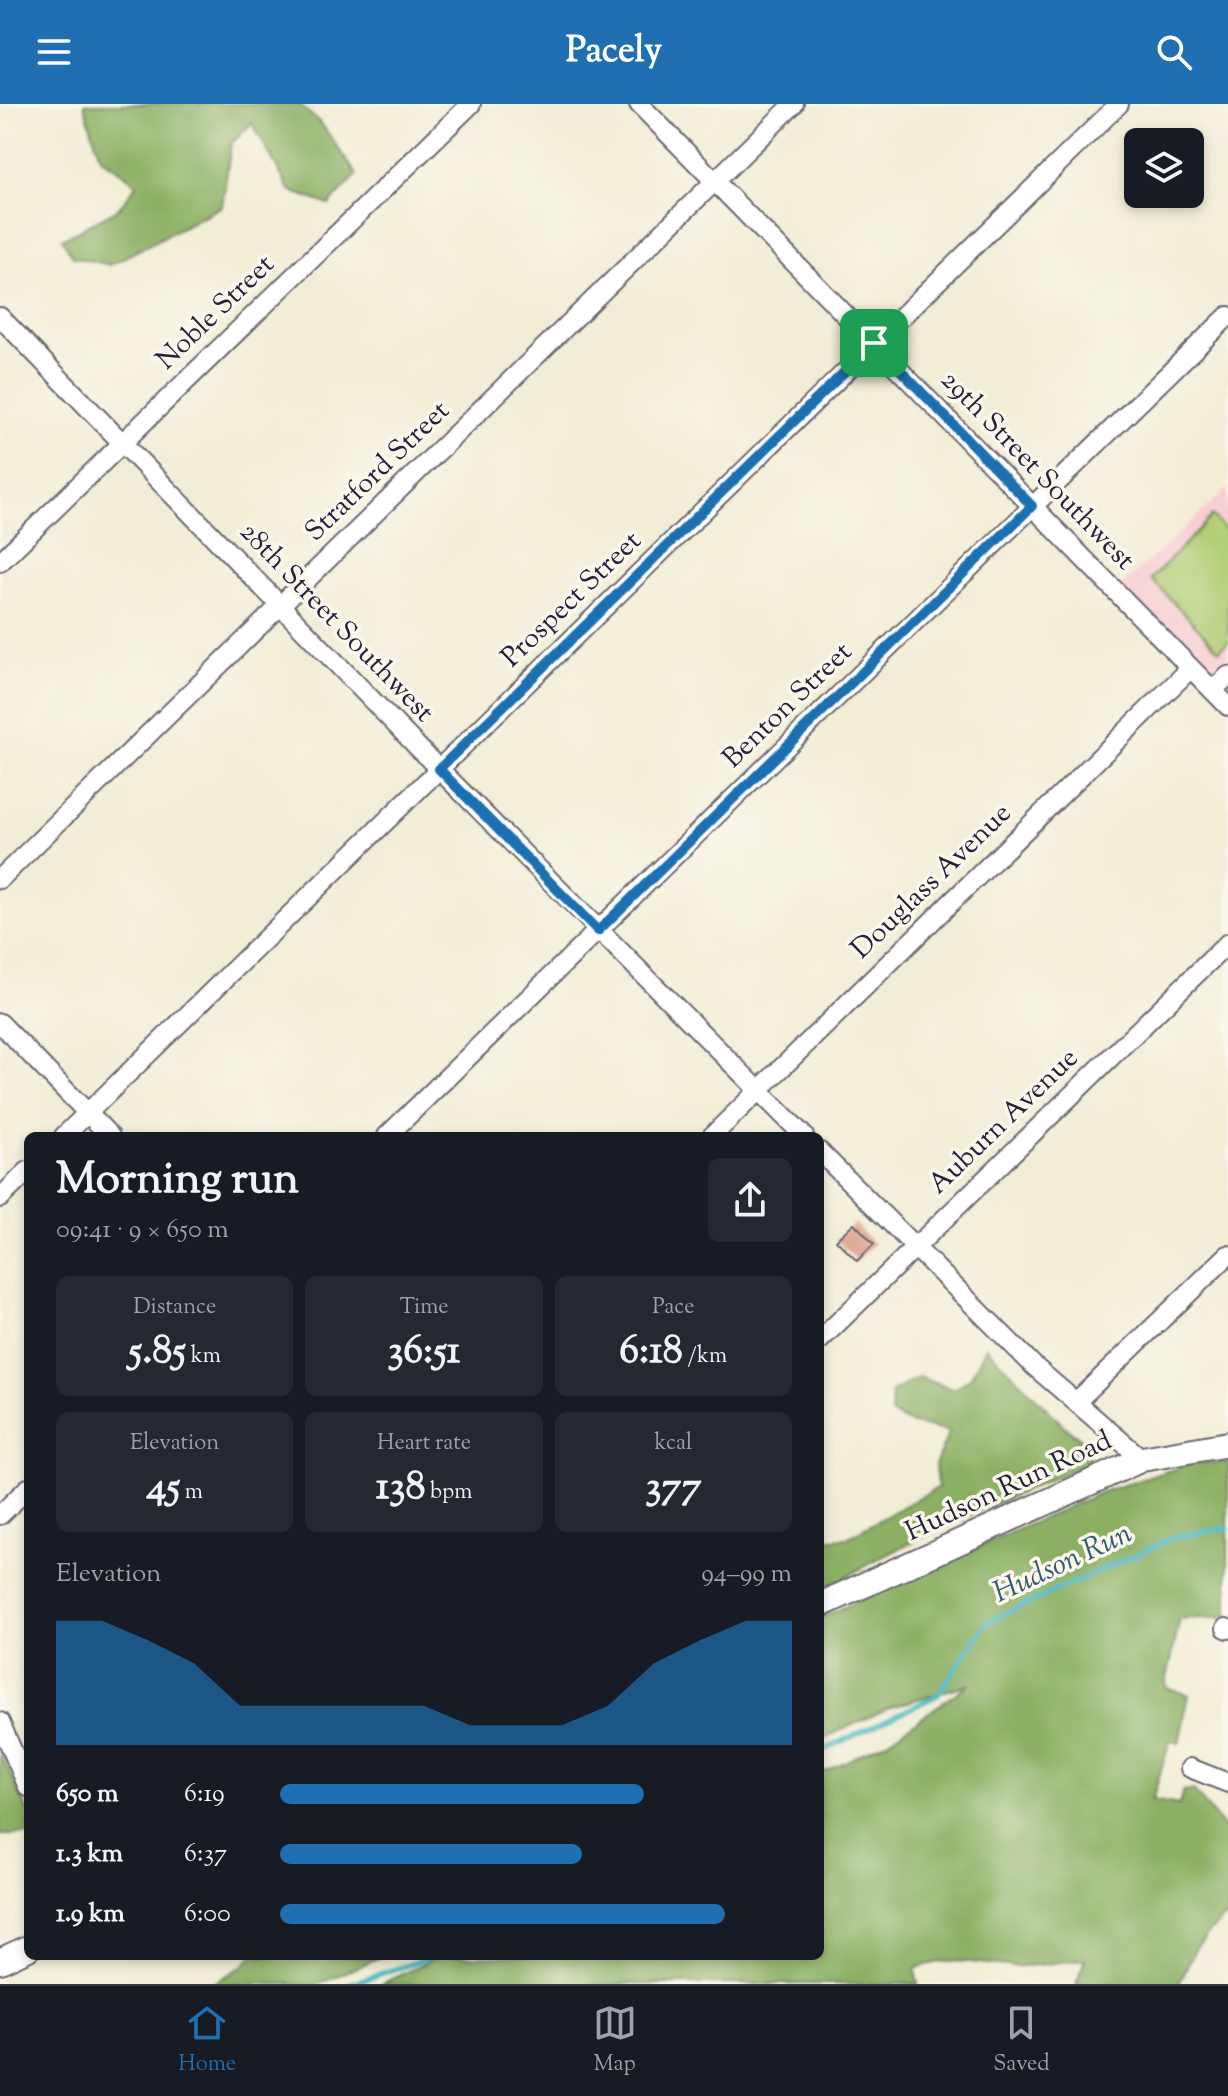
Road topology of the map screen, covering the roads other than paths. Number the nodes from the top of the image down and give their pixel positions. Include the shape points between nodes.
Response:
1 (471, 104) edge
2 (639, 104) edge
3 (794, 104) edge
4 (1119, 104) edge
5 (716, 181) junction
6 (1228, 316) edge
7 (0, 317) edge
8 (874, 343) junction
9 (123, 443) junction
10 (1032, 506) junction
11 (0, 562) edge
12 (280, 606) junction
13 (1191, 668) junction
14 (1228, 676) edge
15 (1213, 690) junction
16 (1228, 706) edge
17 (439, 769) junction
18 (0, 879) edge
19 (598, 931) junction
20 (1228, 943) edge
21 (0, 1023) edge
22 (758, 1090) junction
23 (88, 1113) junction
24 (68, 1132) edge
25 (106, 1132) edge
26 (391, 1132) edge
27 (716, 1132) edge
28 (800, 1132) edge
29 (824, 1156) edge
30 (24, 1175) edge
31 (0, 1198) edge
32 (915, 1247) junction
33 (1228, 1255) edge
34 (824, 1336) edge
35 (1076, 1402) junction
36 (1228, 1444) edge
37 (1142, 1459) junction
38 (24, 1492) edge
39 (0, 1515) edge
40 (824, 1603) edge
41 (0, 1722) edge
42 (1190, 1768) dead end
43 (24, 1778) edge
44 (1228, 1783) edge
45 (24, 1950) edge
46 (0, 1961) edge

1 - 9 street, Noble Street
2 - 5 street, 29th Street Southwest
3 - 5 street, Stratford Street
4 - 8 street, Prospect Street
5 - 8 street, 29th Street Southwest
5 - 12 street, Stratford Street
6 - 10 street, Benton Street
7 - 9 street, 28th Street Southwest
8 - 10 street, 29th Street Southwest
8 - 17 street, Prospect Street
9 - 11 street, Noble Street
9 - 12 street, 28th Street Southwest
10 - 13 street, 29th Street Southwest
10 - 19 street, Benton Street
12 - 17 street, 28th Street Southwest
12 - 18 street, Stratford Street
13 - 15 street, 29th Street Southwest
13 - 22 street, Douglass Avenue
14 - 15 street
15 - 16 street, 29th Street Southwest
17 - 19 street, 28th Street Southwest
17 - 23 street, Prospect Street
19 - 22 street, 28th Street Southwest
19 - 26 street, Benton Street
20 - 32 street, Auburn Avenue
21 - 23 street
22 - 27 street, Douglass Avenue
22 - 28 street, 28th Street Southwest
23 - 24 street, Prospect Street
23 - 25 street
29 - 32 street
30 - 31 street
32 - 34 street, Auburn Avenue
32 - 35 street
33 - 35 street
35 - 37 street
36 - 37 main road, Hudson Run Road
37 - 40 main road, Hudson Run Road
38 - 39 street
41 - 43 street
42 - 44 street
45 - 46 main road

